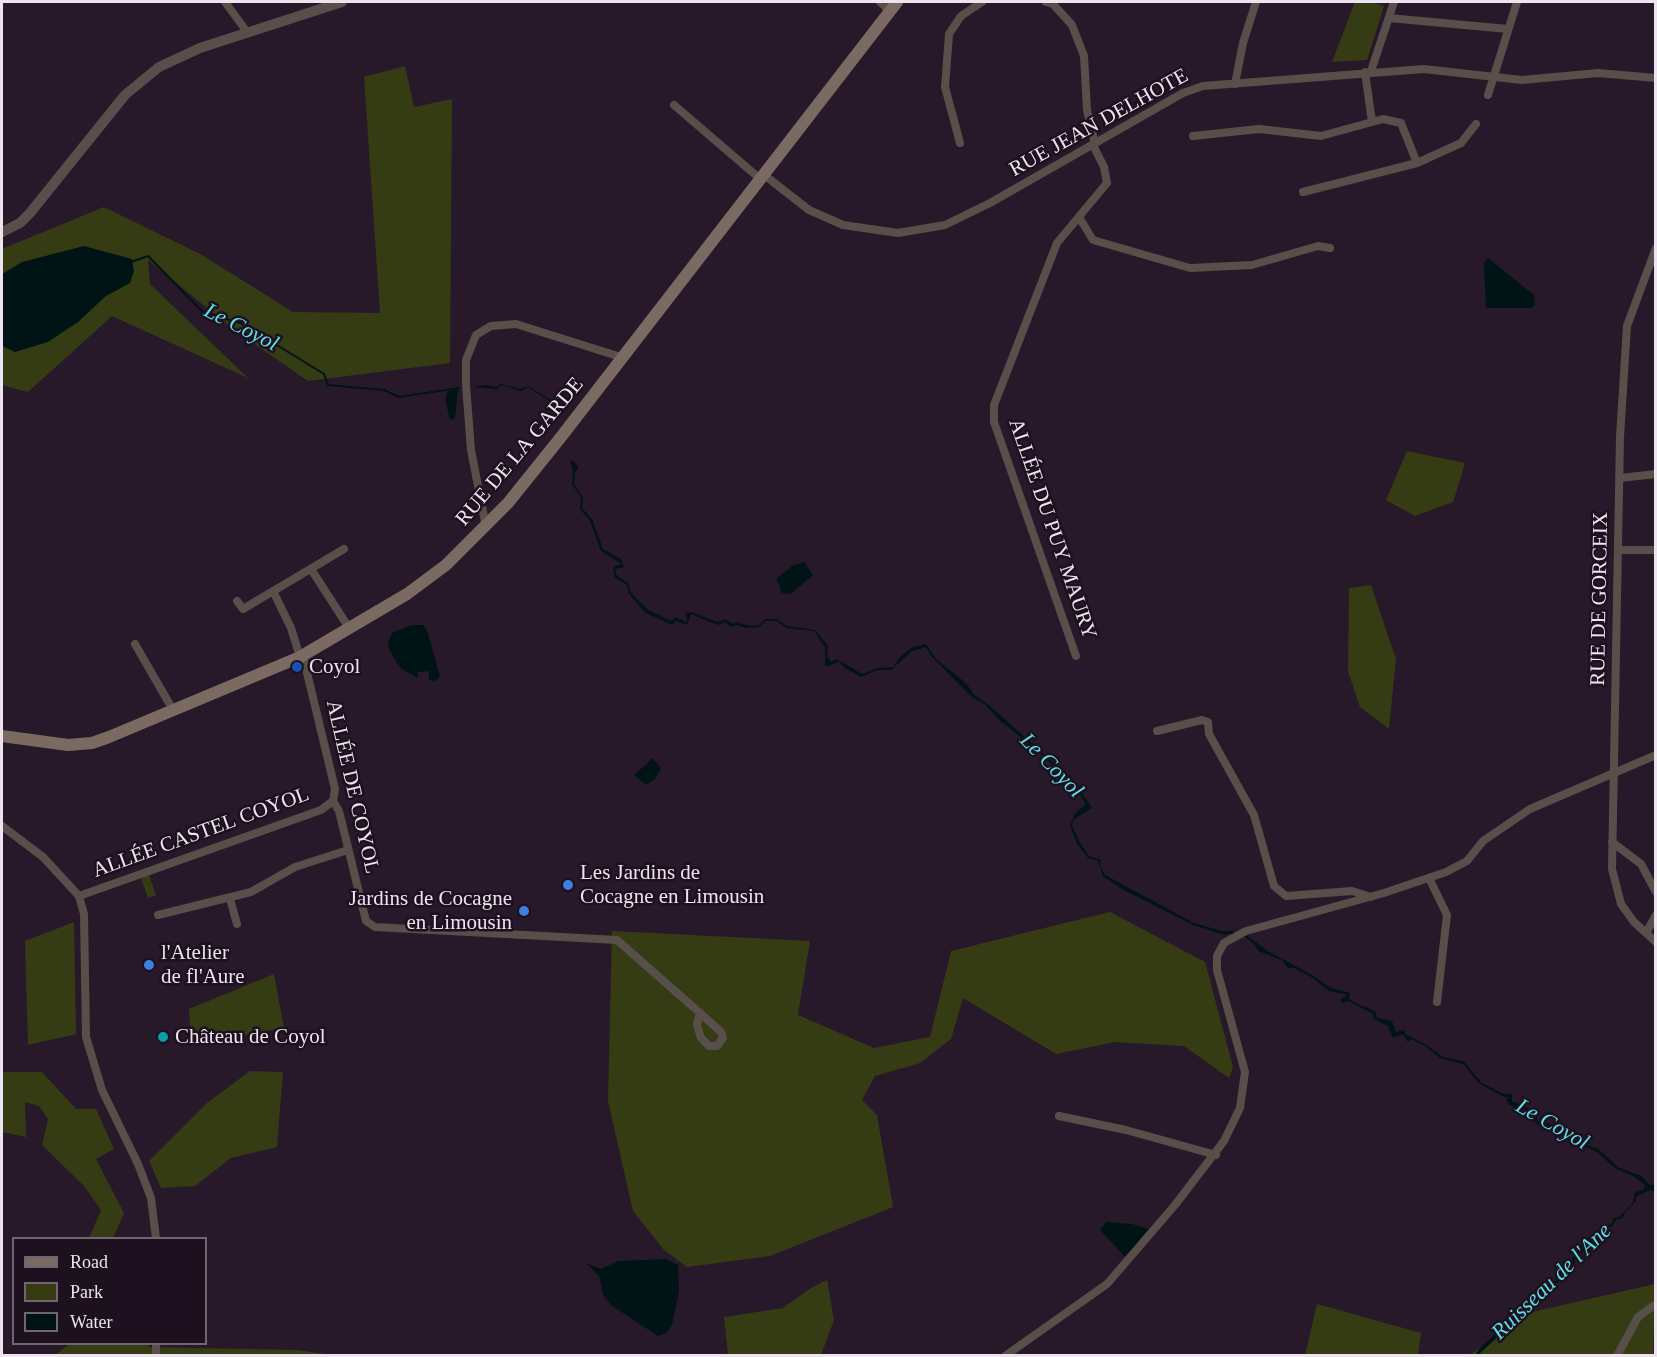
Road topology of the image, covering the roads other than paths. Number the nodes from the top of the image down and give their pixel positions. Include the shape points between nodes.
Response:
1 (225, 2) edge
2 (342, 2) edge
3 (982, 2) edge
4 (1046, 2) edge
5 (1256, 2) edge
6 (1394, 2) edge
7 (1517, 2) edge
8 (889, 4) edge
9 (1389, 18) junction
10 (1508, 29) junction
11 (247, 32) junction
12 (1368, 72) junction
13 (1492, 76) junction
14 (1656, 78) edge
15 (1235, 84) junction
16 (1488, 95) dead end
17 (674, 105) dead end
18 (1372, 122) junction
19 (1476, 124) dead end
20 (1193, 136) dead end
21 (960, 143) dead end
22 (1094, 144) junction
23 (1417, 163) junction
24 (761, 176) junction
25 (1303, 192) dead end
26 (1079, 217) junction
27 (2, 232) edge
28 (1329, 248) dead end
29 (1656, 248) edge
30 (624, 358) junction
31 (1656, 474) edge
32 (1620, 478) junction
33 (486, 527) junction
34 (344, 549) dead end
35 (1620, 550) junction
36 (1656, 550) edge
37 (311, 569) junction
38 (273, 591) junction
39 (237, 601) dead end
40 (349, 628) junction
41 (135, 644) dead end
42 (302, 656) junction
43 (1076, 656) dead end
44 (173, 710) junction
45 (1157, 731) dead end
46 (2, 736) edge
47 (1656, 754) edge
48 (1613, 772) junction
49 (333, 801) junction
50 (2, 826) edge
51 (1612, 842) junction
52 (348, 850) junction
53 (1429, 878) junction
54 (1656, 892) edge
55 (79, 896) junction
56 (1371, 897) junction
57 (230, 898) junction
58 (158, 915) dead end
59 (1656, 915) edge
60 (237, 924) dead end
61 (1646, 933) junction
62 (1656, 942) edge
63 (1437, 1002) dead end
64 (700, 1013) dead end
65 (1059, 1116) dead end
66 (1215, 1155) junction
67 (156, 1237) edge
68 (1656, 1304) edge
69 (1005, 1356) edge
70 (1617, 1356) edge

1 - 11 street
2 - 11 street
3 - 21 street via 961,16 949,34 945,87
4 - 22 street via 1053,4 1072,25 1084,56 1086,110
5 - 15 street
6 - 9 street
7 - 10 street
8 - 24 main road, RUE DE LA GARDE
9 - 10 street
9 - 12 street
10 - 13 street
11 - 27 street via 159,67 125,95 30,213
12 - 13 street, RUE JEAN DELHOTE via 1424,69
12 - 15 street, RUE JEAN DELHOTE
12 - 18 street
13 - 14 street, RUE JEAN DELHOTE via 1522,80 1598,73
13 - 16 street
15 - 22 street, RUE JEAN DELHOTE via 1203,86 1183,93
17 - 24 street, RUE JEAN DELHOTE
18 - 20 street via 1321,136 1259,129
18 - 23 street via 1383,118 1401,123
19 - 23 street via 1461,143
22 - 24 street, RUE JEAN DELHOTE via 945,225 898,233 865,230 817,214
22 - 26 street, ALLÉE DU PUY MAURY via 1107,183
23 - 25 street
24 - 30 main road, RUE DE LA GARDE
26 - 28 street via 1093,240 1190,268 1252,265 1318,246
26 - 43 street, ALLÉE DU PUY MAURY via 1057,243 994,405 994,422
29 - 32 street, RUE DE GORCEIX via 1627,326
30 - 33 main road, RUE DE LA GARDE
30 - 33 street via 516,324 491,326 476,335 466,360 466,386 471,450
31 - 32 street
32 - 35 street, RUE DE GORCEIX
33 - 40 main road, RUE DE LA GARDE via 446,565 407,594
34 - 37 street
35 - 36 street
35 - 48 street, RUE DE GORCEIX
37 - 38 street
37 - 40 street
38 - 39 street via 243,609
38 - 42 street, ALLÉE DE COYOL
40 - 42 main road, RUE DE LA GARDE
41 - 44 street
42 - 44 main road, RUE DE LA GARDE
42 - 49 street, ALLÉE DE COYOL via 335,789
44 - 46 main road, RUE DE LA GARDE via 80,745
45 - 56 street via 1202,720 1208,722 1209,734 1254,815 1274,886 1286,896 1352,891
47 - 48 street
48 - 51 street, RUE DE GORCEIX
48 - 53 street via 1530,808 1483,841 1467,861
49 - 52 street, ALLÉE DE COYOL
49 - 55 street, ALLÉE CASTEL COYOL via 321,810
50 - 55 street via 43,857
51 - 54 street via 1641,864
51 - 61 street, RUE DE GORCEIX via 1612,868 1621,904
52 - 57 street via 296,867 251,892
52 - 64 street, ALLÉE DE COYOL via 366,921 375,927 617,940
53 - 56 street
53 - 63 street via 1447,915
55 - 67 street via 84,914 86,1037 102,1090 151,1198
56 - 66 street via 1246,931 1224,943 1217,956 1217,970 1245,1072 1240,1108
57 - 58 street via 183,906
57 - 60 street
59 - 61 street
61 - 62 street, RUE DE GORCEIX
65 - 66 street
66 - 69 street via 1107,1284
68 - 70 street via 1638,1317

